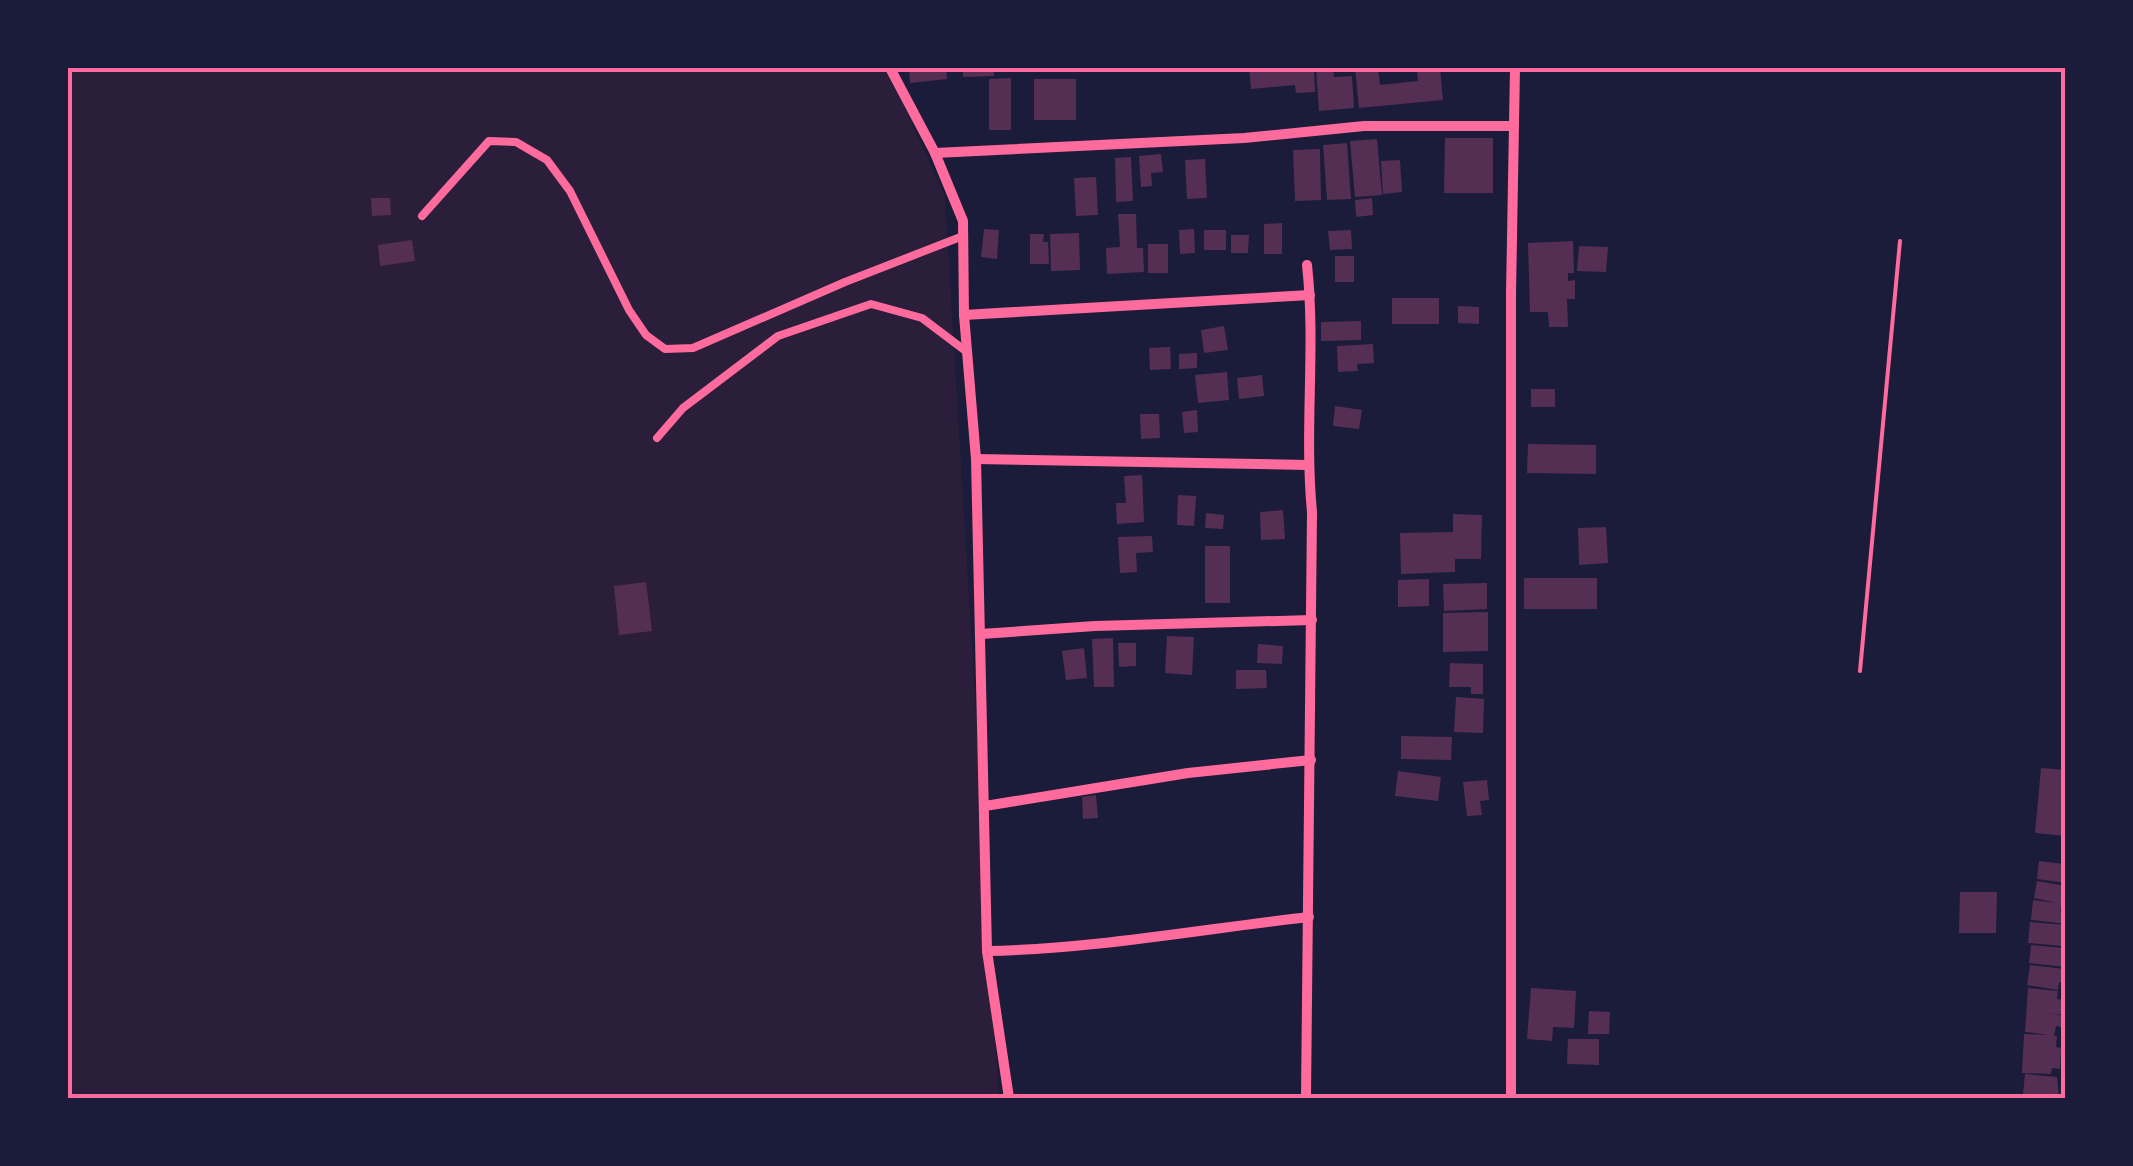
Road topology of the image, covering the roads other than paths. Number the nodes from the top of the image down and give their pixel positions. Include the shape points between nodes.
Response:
1 (890, 68) edge
2 (1514, 68) edge
3 (1512, 126) junction
4 (935, 153) junction
5 (422, 216) dead end
6 (964, 236) junction
7 (1307, 265) dead end
8 (1310, 295) junction
9 (964, 316) junction
10 (968, 352) junction
11 (657, 438) dead end
12 (976, 459) junction
13 (1308, 465) junction
14 (1312, 620) junction
15 (981, 634) junction
16 (1311, 760) junction
17 (985, 806) junction
18 (1309, 917) junction
19 (987, 951) junction
20 (1008, 1098) edge
21 (1306, 1098) edge
22 (1511, 1098) edge

1 - 4 street
2 - 3 street
3 - 4 street via 1364,126
3 - 22 street
4 - 6 street
5 - 6 lane via 489,140 516,142 548,160 629,310 665,349 692,348
6 - 9 street
7 - 8 street
8 - 9 street
8 - 13 street
9 - 10 street
10 - 11 lane via 922,318 871,304 778,336 682,408
10 - 12 street
12 - 13 street
12 - 15 street
13 - 14 street
14 - 15 street
14 - 16 street
15 - 17 street
16 - 17 street
16 - 18 street
17 - 19 street
18 - 19 street via 1066,949
18 - 21 street
19 - 20 street

